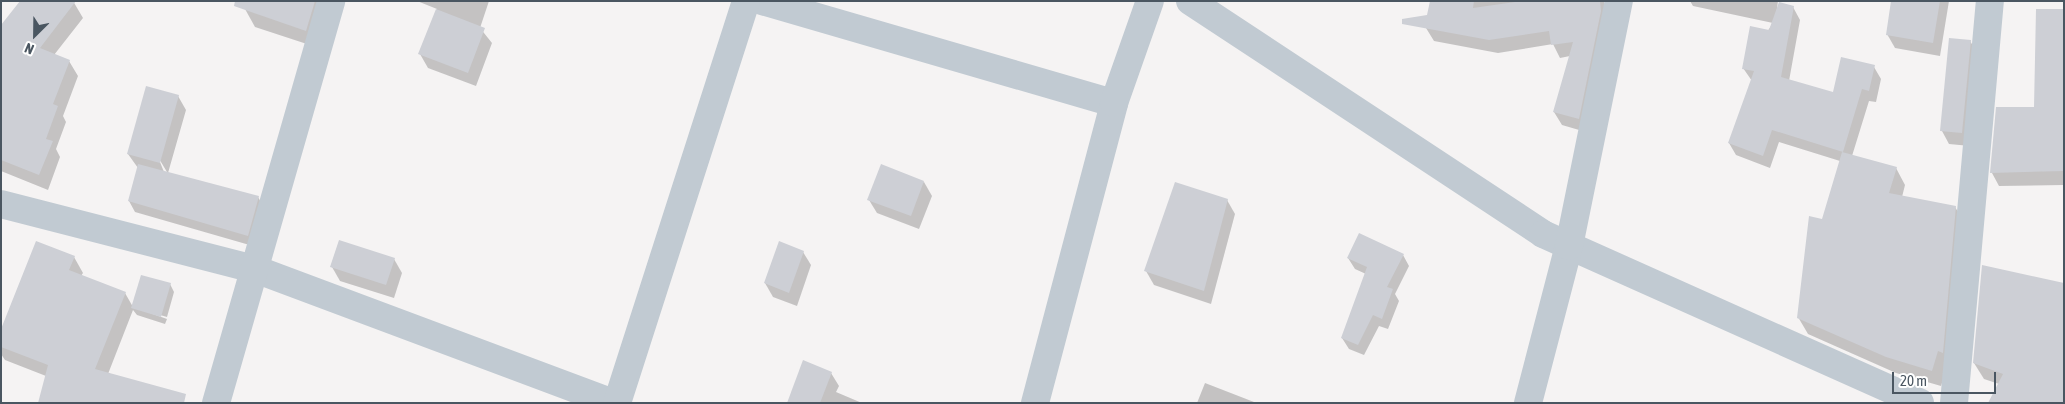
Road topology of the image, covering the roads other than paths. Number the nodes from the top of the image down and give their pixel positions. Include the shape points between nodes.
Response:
1 (331, 1) edge
2 (746, 1) edge
3 (762, 1) edge
4 (1150, 1) edge
5 (1190, 1) edge
6 (1619, 1) edge
7 (1990, 1) edge
8 (1114, 103) junction
9 (1, 204) edge
10 (1569, 246) junction
11 (255, 269) junction
12 (216, 403) edge
13 (613, 403) edge
14 (617, 403) edge
15 (1035, 403) edge
16 (1528, 403) edge
17 (1920, 403) edge
18 (1954, 403) edge

1 - 11 street
2 - 14 street
3 - 8 street
4 - 8 street
5 - 10 street via 1544,234
6 - 10 street
7 - 18 street
8 - 15 street
9 - 11 street
10 - 16 street
10 - 17 street
11 - 12 street
11 - 13 street

